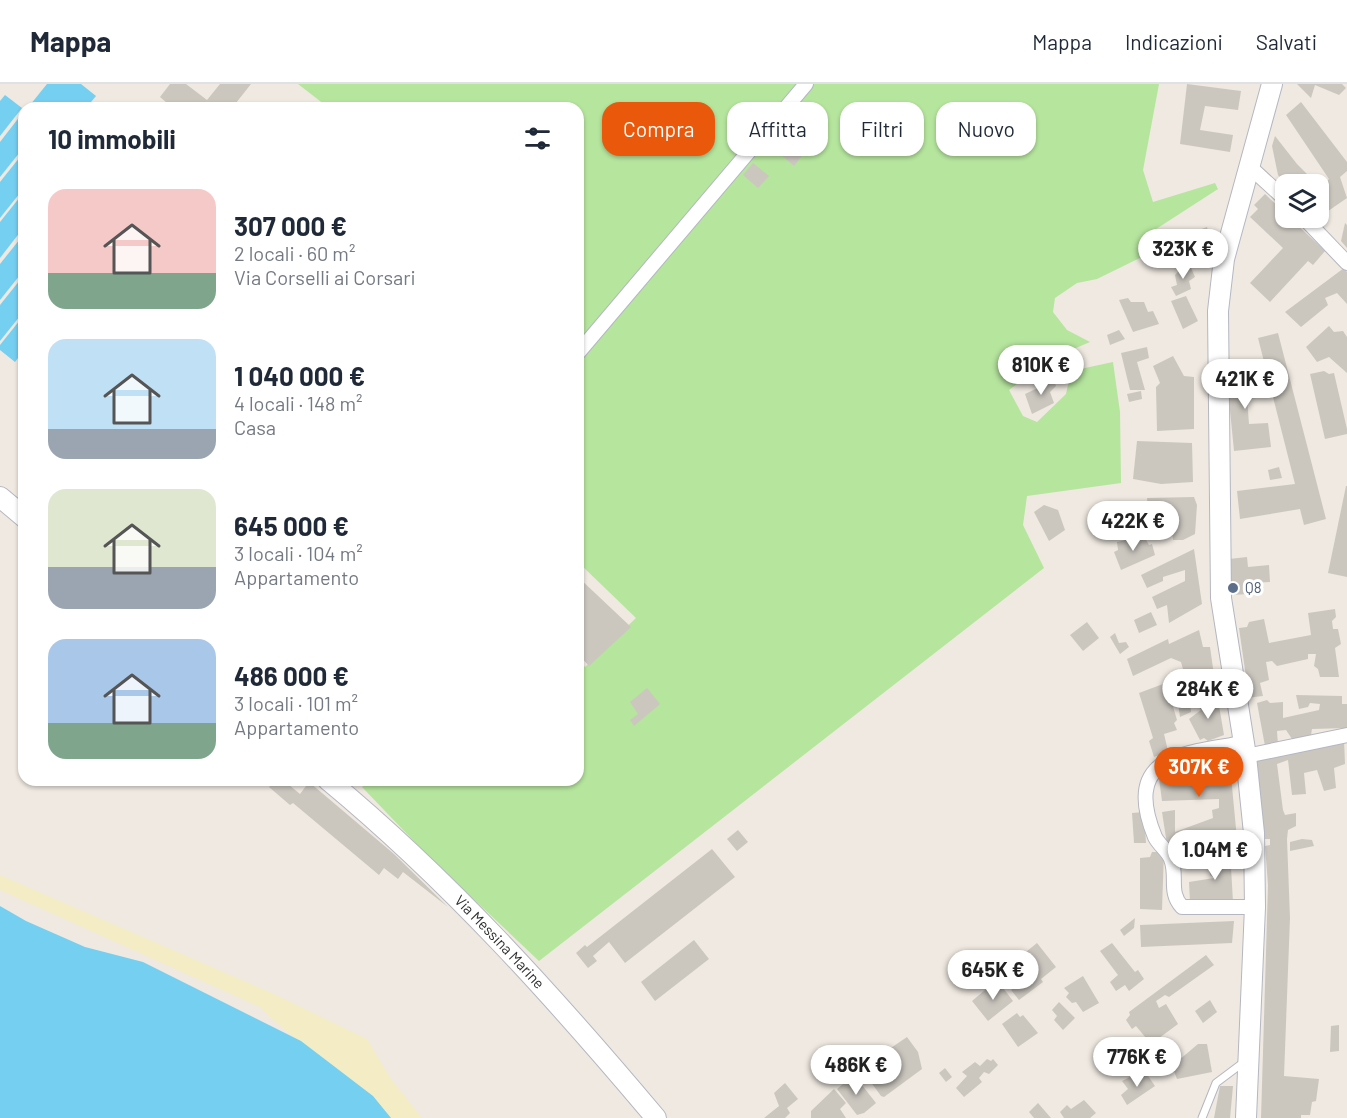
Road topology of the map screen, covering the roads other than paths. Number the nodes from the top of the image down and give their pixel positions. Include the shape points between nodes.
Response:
1 (806, 84) edge
2 (1272, 84) edge
3 (1250, 167) junction
4 (1275, 191) edge
5 (1314, 228) edge
6 (1347, 263) edge
7 (584, 345) edge
8 (0, 497) edge
9 (18, 512) edge
10 (1347, 735) edge
11 (1245, 749) junction
12 (335, 786) edge
13 (1255, 906) junction
14 (1248, 1059) junction
15 (656, 1118) edge
16 (1202, 1118) edge
17 (1246, 1118) edge

1 - 7 street
2 - 3 main road
3 - 4 street
3 - 11 main road via 1224,259 1217,367 1221,598
5 - 6 street
8 - 9 main road
10 - 11 street
11 - 13 main road via 1254,834
11 - 13 street via 1184,753 1164,761 1150,777 1145,802 1156,839 1171,859 1173,894 1182,907
12 - 15 main road, Via Messina Marine via 444,886 537,980
13 - 14 main road
14 - 16 lane via 1216,1083
14 - 17 main road

